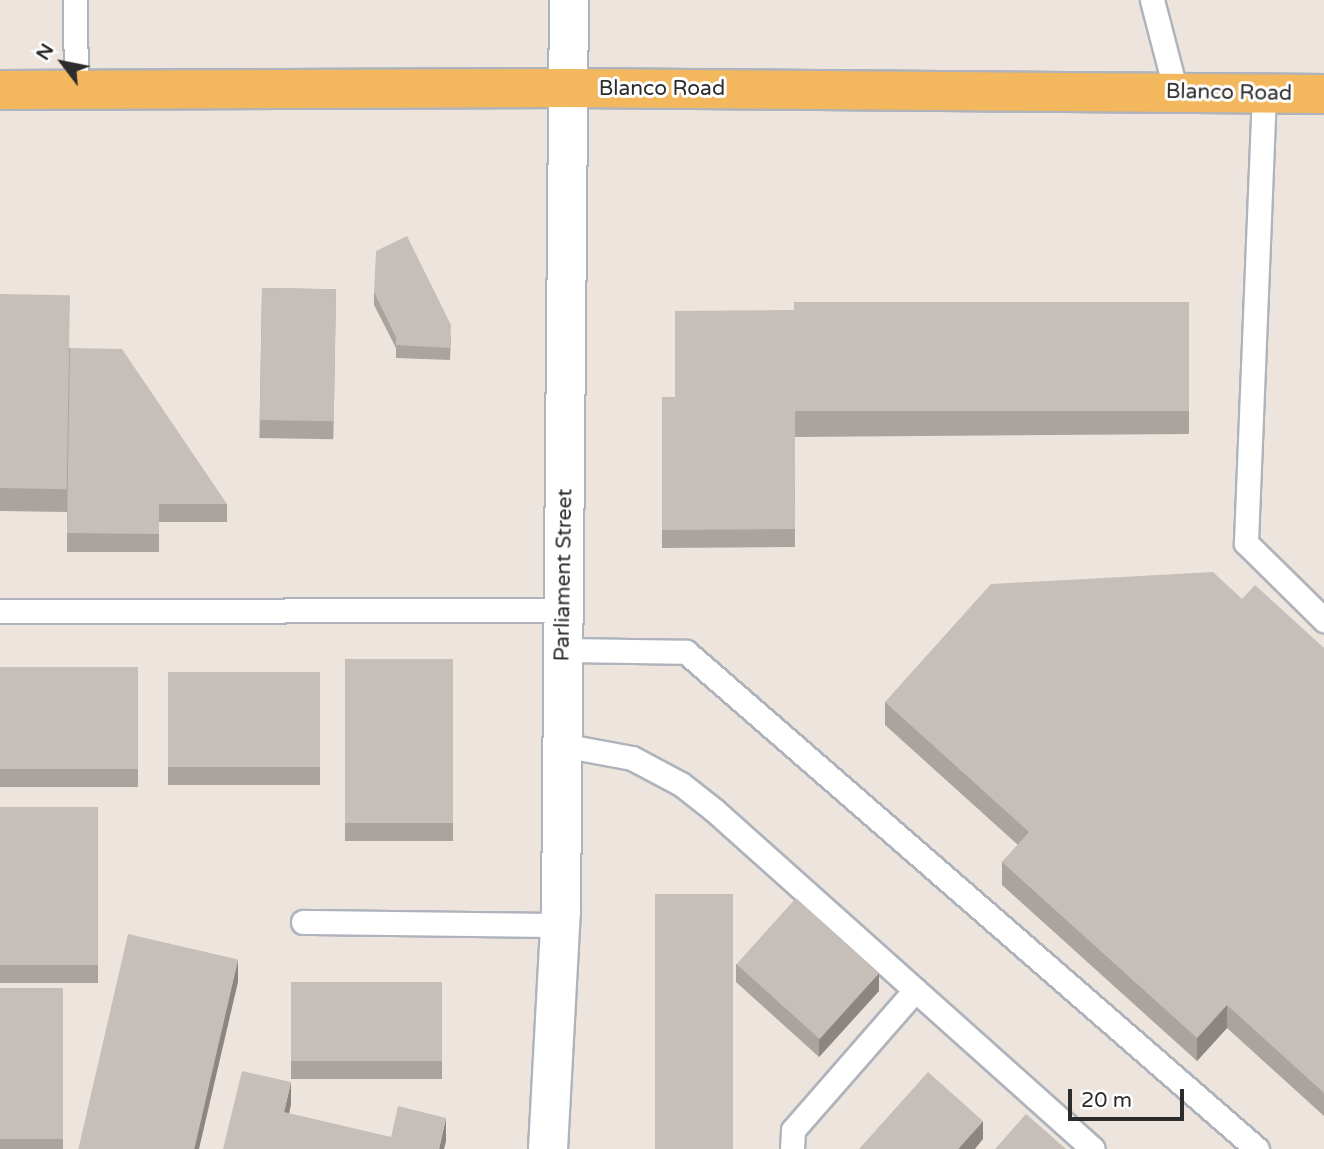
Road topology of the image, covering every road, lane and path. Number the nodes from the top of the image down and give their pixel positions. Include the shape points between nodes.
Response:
1 (75, 0) edge
2 (569, 0) edge
3 (1152, 0) edge
4 (570, 88) junction
5 (76, 89) junction
6 (0, 90) edge
7 (1176, 92) junction
8 (1264, 93) junction
9 (1324, 94) edge
10 (564, 610) junction
11 (0, 611) edge
12 (1324, 620) edge
13 (563, 650) junction
14 (562, 745) junction
15 (303, 922) dead end
16 (561, 925) junction
17 (915, 990) junction
18 (548, 1149) edge
19 (792, 1149) edge
20 (1093, 1149) edge
21 (1258, 1149) edge

1 - 5 lane
2 - 4 street, Parliament Street
3 - 7 lane
4 - 5 main road, Blanco Road
4 - 7 main road, Blanco Road
4 - 10 street, Parliament Street
5 - 6 main road, Blanco Road
7 - 8 main road, Blanco Road
8 - 9 main road, Blanco Road
8 - 12 lane via 1246,543
10 - 11 lane
10 - 13 street, Parliament Street
13 - 14 street, Parliament Street
13 - 21 lane via 687,653
14 - 16 street, Parliament Street
14 - 17 lane via 632,758 681,784
15 - 16 lane
16 - 18 street, Parliament Street
17 - 19 lane via 793,1130
17 - 20 lane

